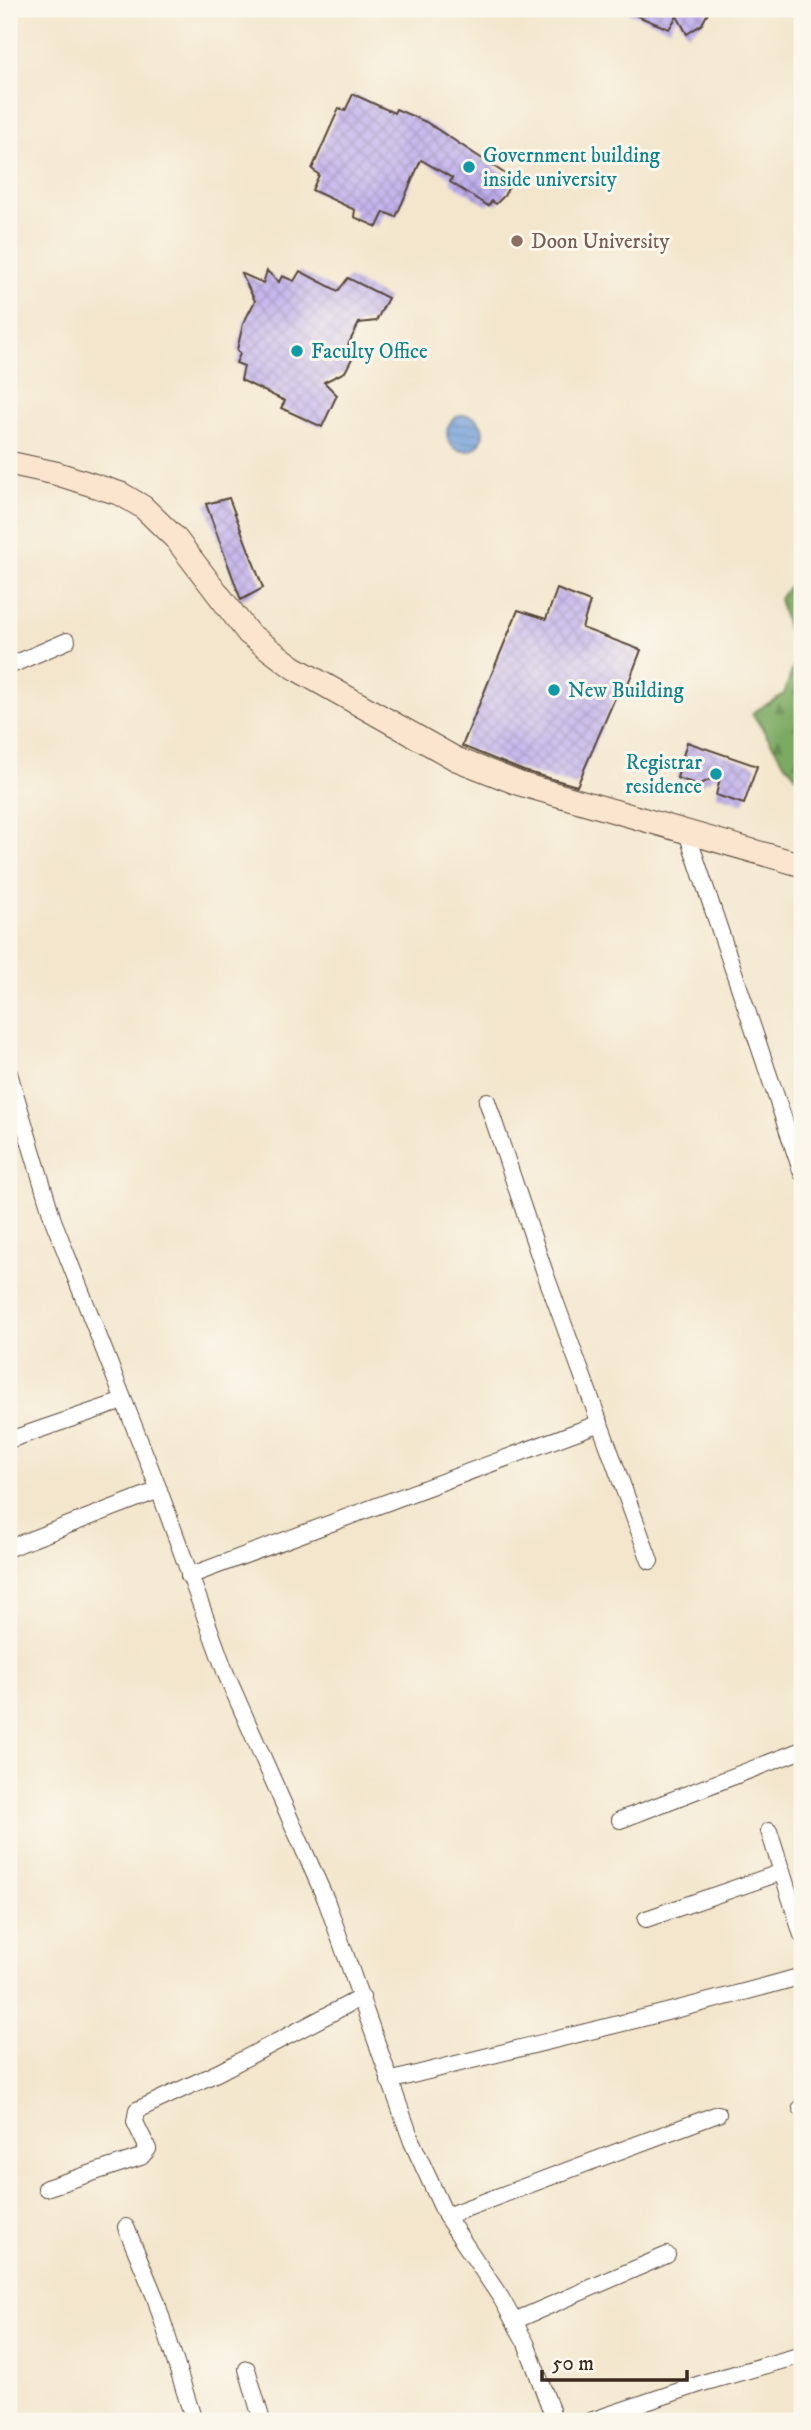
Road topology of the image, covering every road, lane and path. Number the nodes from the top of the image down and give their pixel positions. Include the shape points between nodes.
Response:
1 (9, 464) edge
2 (66, 641) dead end
3 (9, 666) edge
4 (686, 830) junction
5 (802, 865) edge
6 (9, 1073) edge
7 (487, 1101) dead end
8 (802, 1173) edge
9 (122, 1401) junction
10 (600, 1423) junction
11 (9, 1440) edge
12 (159, 1490) junction
13 (9, 1548) edge
14 (650, 1561) dead end
15 (189, 1576) junction
16 (802, 1750) edge
17 (620, 1820) dead end
18 (769, 1831) dead end
19 (782, 1872) junction
20 (646, 1919) dead end
21 (802, 1935) edge
22 (802, 1976) edge
23 (362, 1997) junction
24 (389, 2081) junction
25 (718, 2114) dead end
26 (46, 2188) dead end
27 (446, 2216) junction
28 (127, 2227) dead end
29 (667, 2255) dead end
30 (514, 2321) junction
31 (802, 2355) edge
32 (247, 2369) dead end
33 (194, 2421) edge
34 (262, 2421) edge
35 (555, 2421) edge
36 (590, 2421) edge

1 - 4 main road via 121,494 143,507 176,539 247,633 293,667 456,759 520,784
2 - 3 street
4 - 5 main road
4 - 8 street
6 - 9 street via 53,1220
7 - 10 street
9 - 11 street
9 - 12 street
10 - 14 street
10 - 15 street
12 - 13 street
12 - 15 street
15 - 23 street via 226,1674 326,1900
16 - 17 street
18 - 19 street
19 - 20 street
19 - 21 street
22 - 24 street via 684,2010
23 - 24 street
23 - 26 street via 137,2109 135,2122 148,2149 146,2154
24 - 27 street
25 - 27 street
27 - 30 street
28 - 33 street via 155,2297
29 - 30 street
30 - 35 street
31 - 36 street
32 - 34 street

